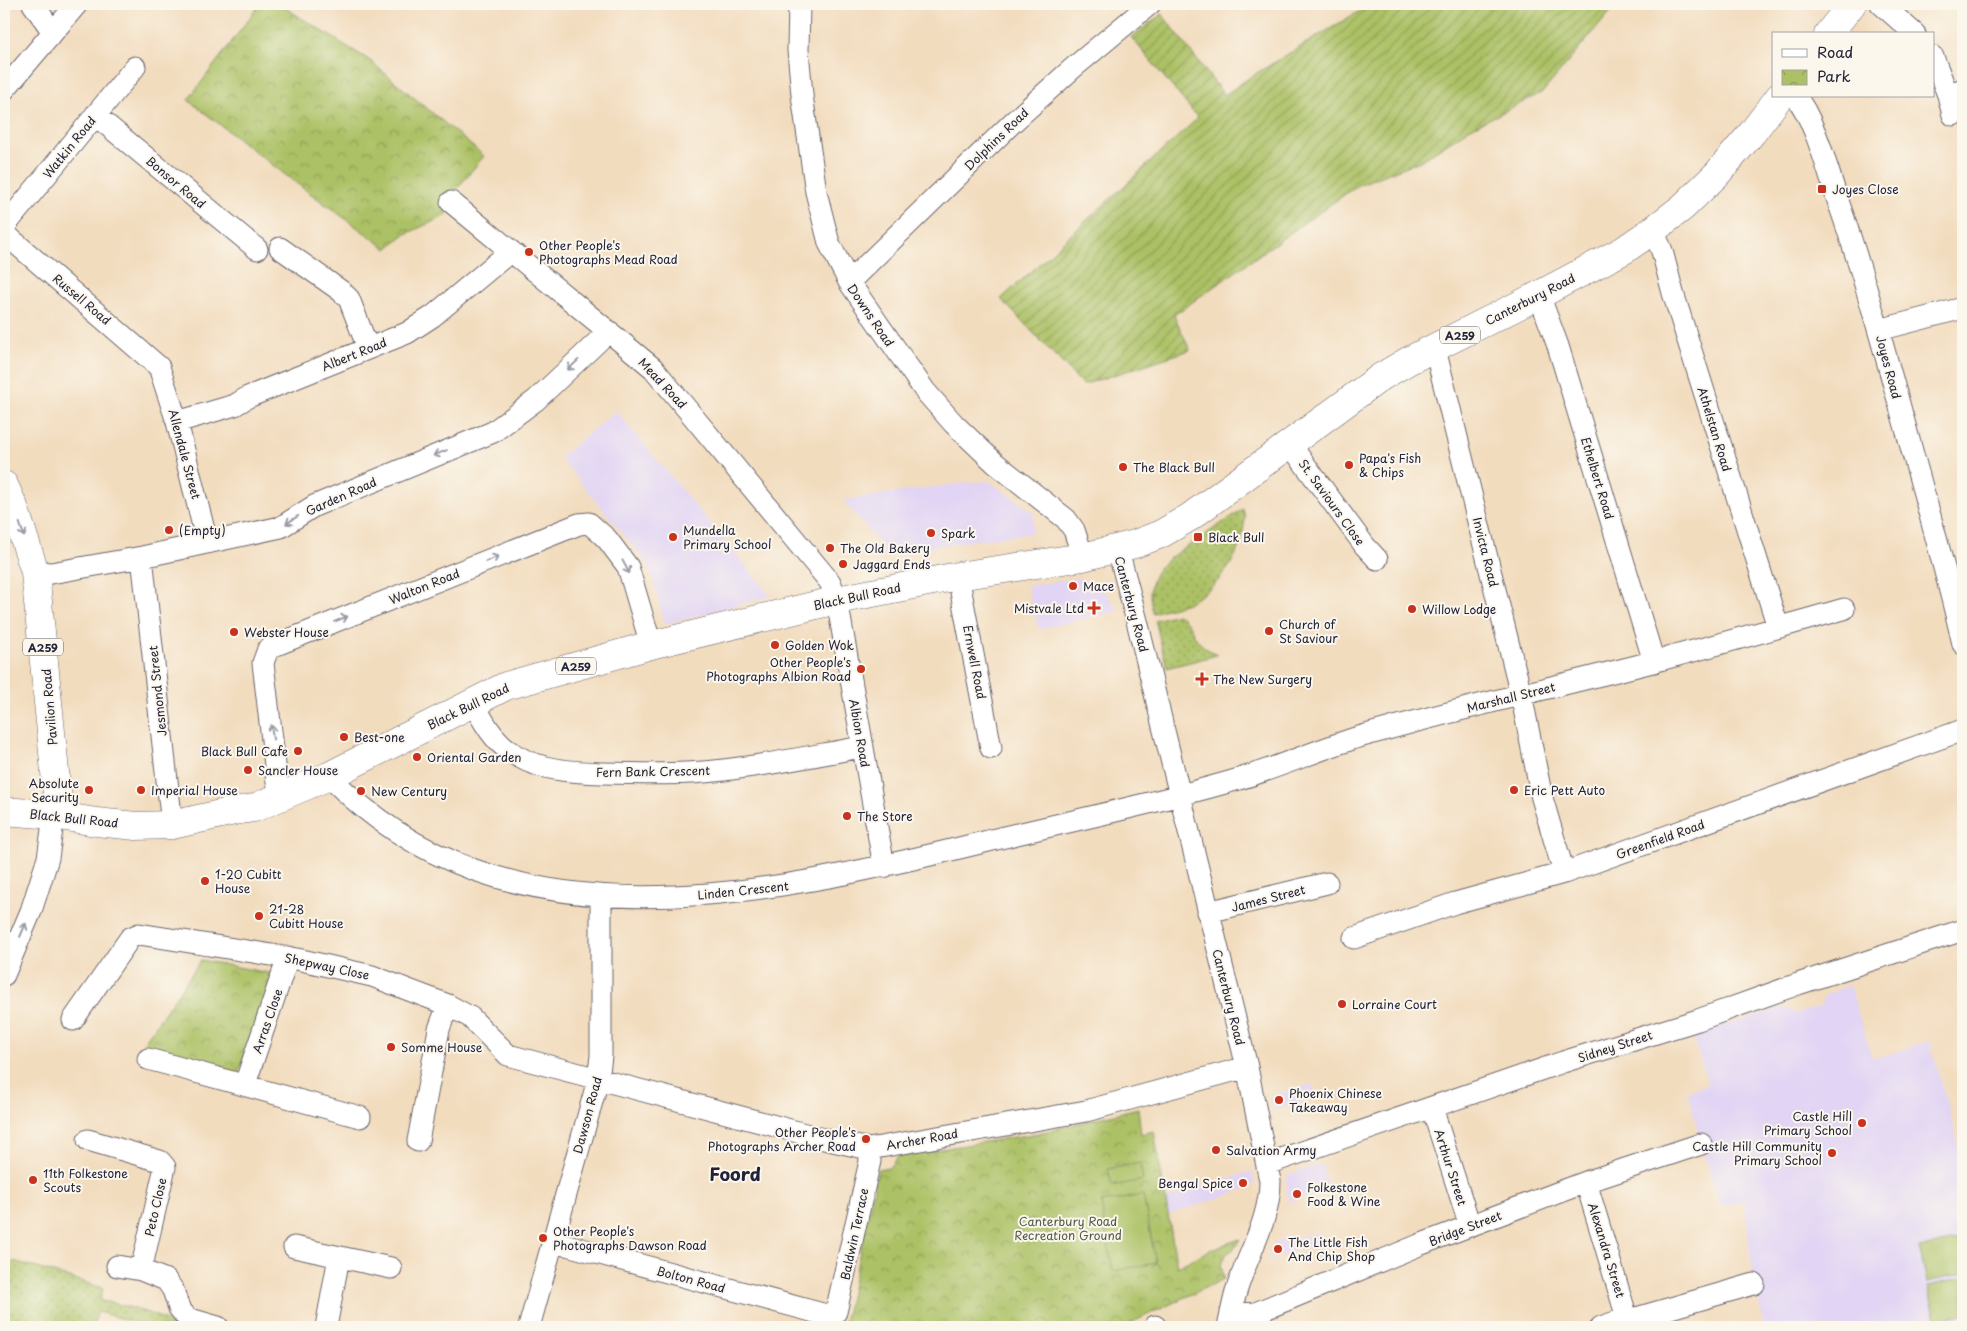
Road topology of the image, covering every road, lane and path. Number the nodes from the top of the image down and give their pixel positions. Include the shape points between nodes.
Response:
1 (33, 4) edge
2 (77, 4) edge
3 (800, 4) edge
4 (1150, 4) edge
5 (1852, 4) edge
6 (1881, 4) edge
7 (53, 32) junction
8 (1830, 32) edge
9 (1913, 32) edge
10 (1934, 59) edge
11 (135, 67) dead end
12 (4, 90) edge
13 (1956, 92) edge
14 (1778, 98) edge
15 (1797, 98) edge
16 (95, 115) junction
17 (1954, 115) dead end
18 (451, 202) dead end
19 (4, 227) edge
20 (1653, 230) junction
21 (4, 233) edge
22 (256, 248) dead end
23 (280, 248) dead end
24 (511, 251) junction
25 (849, 282) junction
26 (1539, 296) junction
27 (1963, 308) edge
28 (1879, 330) junction
29 (609, 331) junction
30 (368, 348) junction
31 (1436, 349) junction
32 (159, 367) joint
33 (178, 422) junction
34 (1289, 443) junction
35 (4, 485) edge
36 (207, 542) junction
37 (1118, 550) junction
38 (142, 556) junction
39 (1083, 557) junction
40 (1377, 559) dead end
41 (35, 572) junction
42 (958, 576) junction
43 (1956, 580) edge
44 (837, 600) junction
45 (1844, 609) dead end
46 (1778, 627) junction
47 (1963, 644) edge
48 (651, 645) junction
49 (1654, 662) junction
50 (1521, 694) junction
51 (473, 702) junction
52 (1963, 730) edge
53 (862, 747) junction
54 (991, 748) dead end
55 (329, 776) junction
56 (1180, 794) junction
57 (283, 797) junction
58 (4, 811) edge
59 (54, 814) junction
60 (172, 825) junction
61 (884, 867) junction
62 (1564, 873) junction
63 (1327, 883) dead end
64 (601, 897) junction
65 (1208, 912) junction
66 (1963, 930) edge
67 (1354, 938) dead end
68 (288, 958) junction
69 (4, 975) edge
70 (448, 1005) junction
71 (73, 1020) dead end
72 (148, 1059) dead end
73 (1247, 1067) junction
74 (598, 1080) junction
75 (245, 1084) junction
76 (1432, 1108) junction
77 (360, 1117) dead end
78 (88, 1140) dead end
79 (418, 1141) dead end
80 (1701, 1144) dead end
81 (869, 1149) junction
82 (1267, 1164) junction
83 (1586, 1182) junction
84 (1470, 1226) junction
85 (552, 1241) junction
86 (294, 1247) dead end
87 (339, 1257) junction
88 (117, 1266) dead end
89 (391, 1268) dead end
90 (141, 1270) junction
91 (1754, 1284) dead end
92 (830, 1316) joint
93 (1230, 1320) edge
94 (1634, 1321) edge
95 (218, 1327) edge
96 (326, 1327) edge
97 (529, 1327) edge
98 (1601, 1327) edge

1 - 7 street
2 - 7 street
3 - 25 street, Downs Road via 798,50 816,192 829,243
4 - 25 street, Dolphins Road via 1012,123
5 - 8 highway
6 - 9 street
7 - 12 street
10 - 13 street
11 - 16 street, Watkin Road
13 - 17 street
14 - 20 highway, Canterbury Road / A259 via 1717,174
15 - 28 street, Joyes Road via 1808,116 1828,171
16 - 19 street, Watkin Road
16 - 22 street, Bonsor Road
18 - 24 street, Mead Road
20 - 26 highway, Canterbury Road / A259 via 1624,250
20 - 46 street, Athelstan Road
21 - 32 street, Russell Road
23 - 30 street via 349,299
24 - 29 street, Mead Road
24 - 30 street, Albert Road via 433,316 407,333
25 - 39 street, Downs Road via 925,391 982,451 1066,519 1074,530
26 - 31 highway, Canterbury Road / A259
26 - 49 street, Ethelbert Road via 1558,346
27 - 28 street
28 - 43 street, Joyes Road
29 -> 36 street, Garden Road via 536,400 493,432 314,506 281,527
29 - 44 street, Mead Road via 658,374 830,582
30 - 33 street, Albert Road via 234,405
31 - 34 highway, Canterbury Road / A259 via 1381,377
31 - 50 street, Invicta Road
32 - 33 street, Allendale Street
33 - 36 street, Allendale Street
34 - 37 highway, Canterbury Road / A259 via 1178,524 1153,538
34 - 40 street, St. Saviours Close
35 -> 41 highway, Pavilion Road / A259
36 - 38 street, Garden Road
37 - 39 highway, Black Bull Road / A259
37 - 56 street, Canterbury Road
38 - 41 street, Garden Road via 50,573
38 - 60 street, Jesmond Street
39 - 42 highway, Black Bull Road / A259
41 - 59 highway, Pavilion Road / A259 via 57,792
42 - 44 highway, Black Bull Road / A259
42 - 54 street, Ernwell Road
43 - 47 street, Joyes Road
44 - 48 highway, Black Bull Road / A259
44 - 53 street, Albion Road
45 - 46 street, Marshall Street
46 - 49 street, Marshall Street
48 - 51 highway, Black Bull Road / A259 via 506,686
57 -> 48 street, Walton Road via 277,782 263,663 268,649 276,645 589,523 628,567
49 - 50 street, Marshall Street
50 - 56 street, Marshall Street via 1345,741 1241,779
50 - 62 street, Invicta Road via 1542,798
51 - 53 street, Fern Bank Crescent via 500,745 528,762 570,770 629,774 722,770
51 - 55 highway, Black Bull Road / A259
52 - 62 street, Greenfield Road
53 - 61 street, Albion Road
55 - 57 highway, Black Bull Road / A259
55 - 64 street, Linden Crescent via 408,839 450,862 529,886
56 - 61 street, Linden Crescent
56 - 65 street, Canterbury Road
57 - 60 highway, Black Bull Road / A259 via 254,808
58 - 59 highway, Black Bull Road / A259
59 - 60 highway, Black Bull Road / A259 via 136,826
69 -> 59 street via 31,912 48,858
61 - 64 street, Linden Crescent via 788,886 700,895
62 - 67 street, Greenfield Road via 1455,903
63 - 65 street, James Street
64 - 74 street, Dawson Road via 601,1056
65 - 73 street, Canterbury Road
66 - 76 street, Sidney Street
68 - 70 street, Shepway Close via 372,976
68 - 71 street, Shepway Close via 135,935
68 - 75 street, Arras Close
70 - 74 street, Shepway Close via 470,1017 508,1055
70 - 79 street via 439,1029
72 - 75 street
73 - 81 street, Archer Road via 1086,1110
73 - 82 street, Canterbury Road
74 - 81 street, Archer Road
74 - 85 street, Dawson Road
75 - 77 street
76 - 82 street, Sidney Street
76 - 84 street, Arthur Street
78 - 90 street, Peto Close via 160,1161 165,1167
80 - 83 street, Bridge Street
81 - 92 street, Baldwin Terrace via 870,1161 856,1227 836,1312
82 - 93 street, Canterbury Road via 1270,1195 1267,1210 1237,1289
83 - 84 street, Bridge Street
83 - 94 street, Alexandra Street
84 - 93 street, Bridge Street via 1253,1314
85 - 92 street, Bolton Road
85 - 97 street, Dawson Road
86 - 87 street
87 - 89 street
87 - 96 street
88 - 90 street
90 - 95 street via 166,1280 187,1318
91 - 94 street
94 - 98 street

